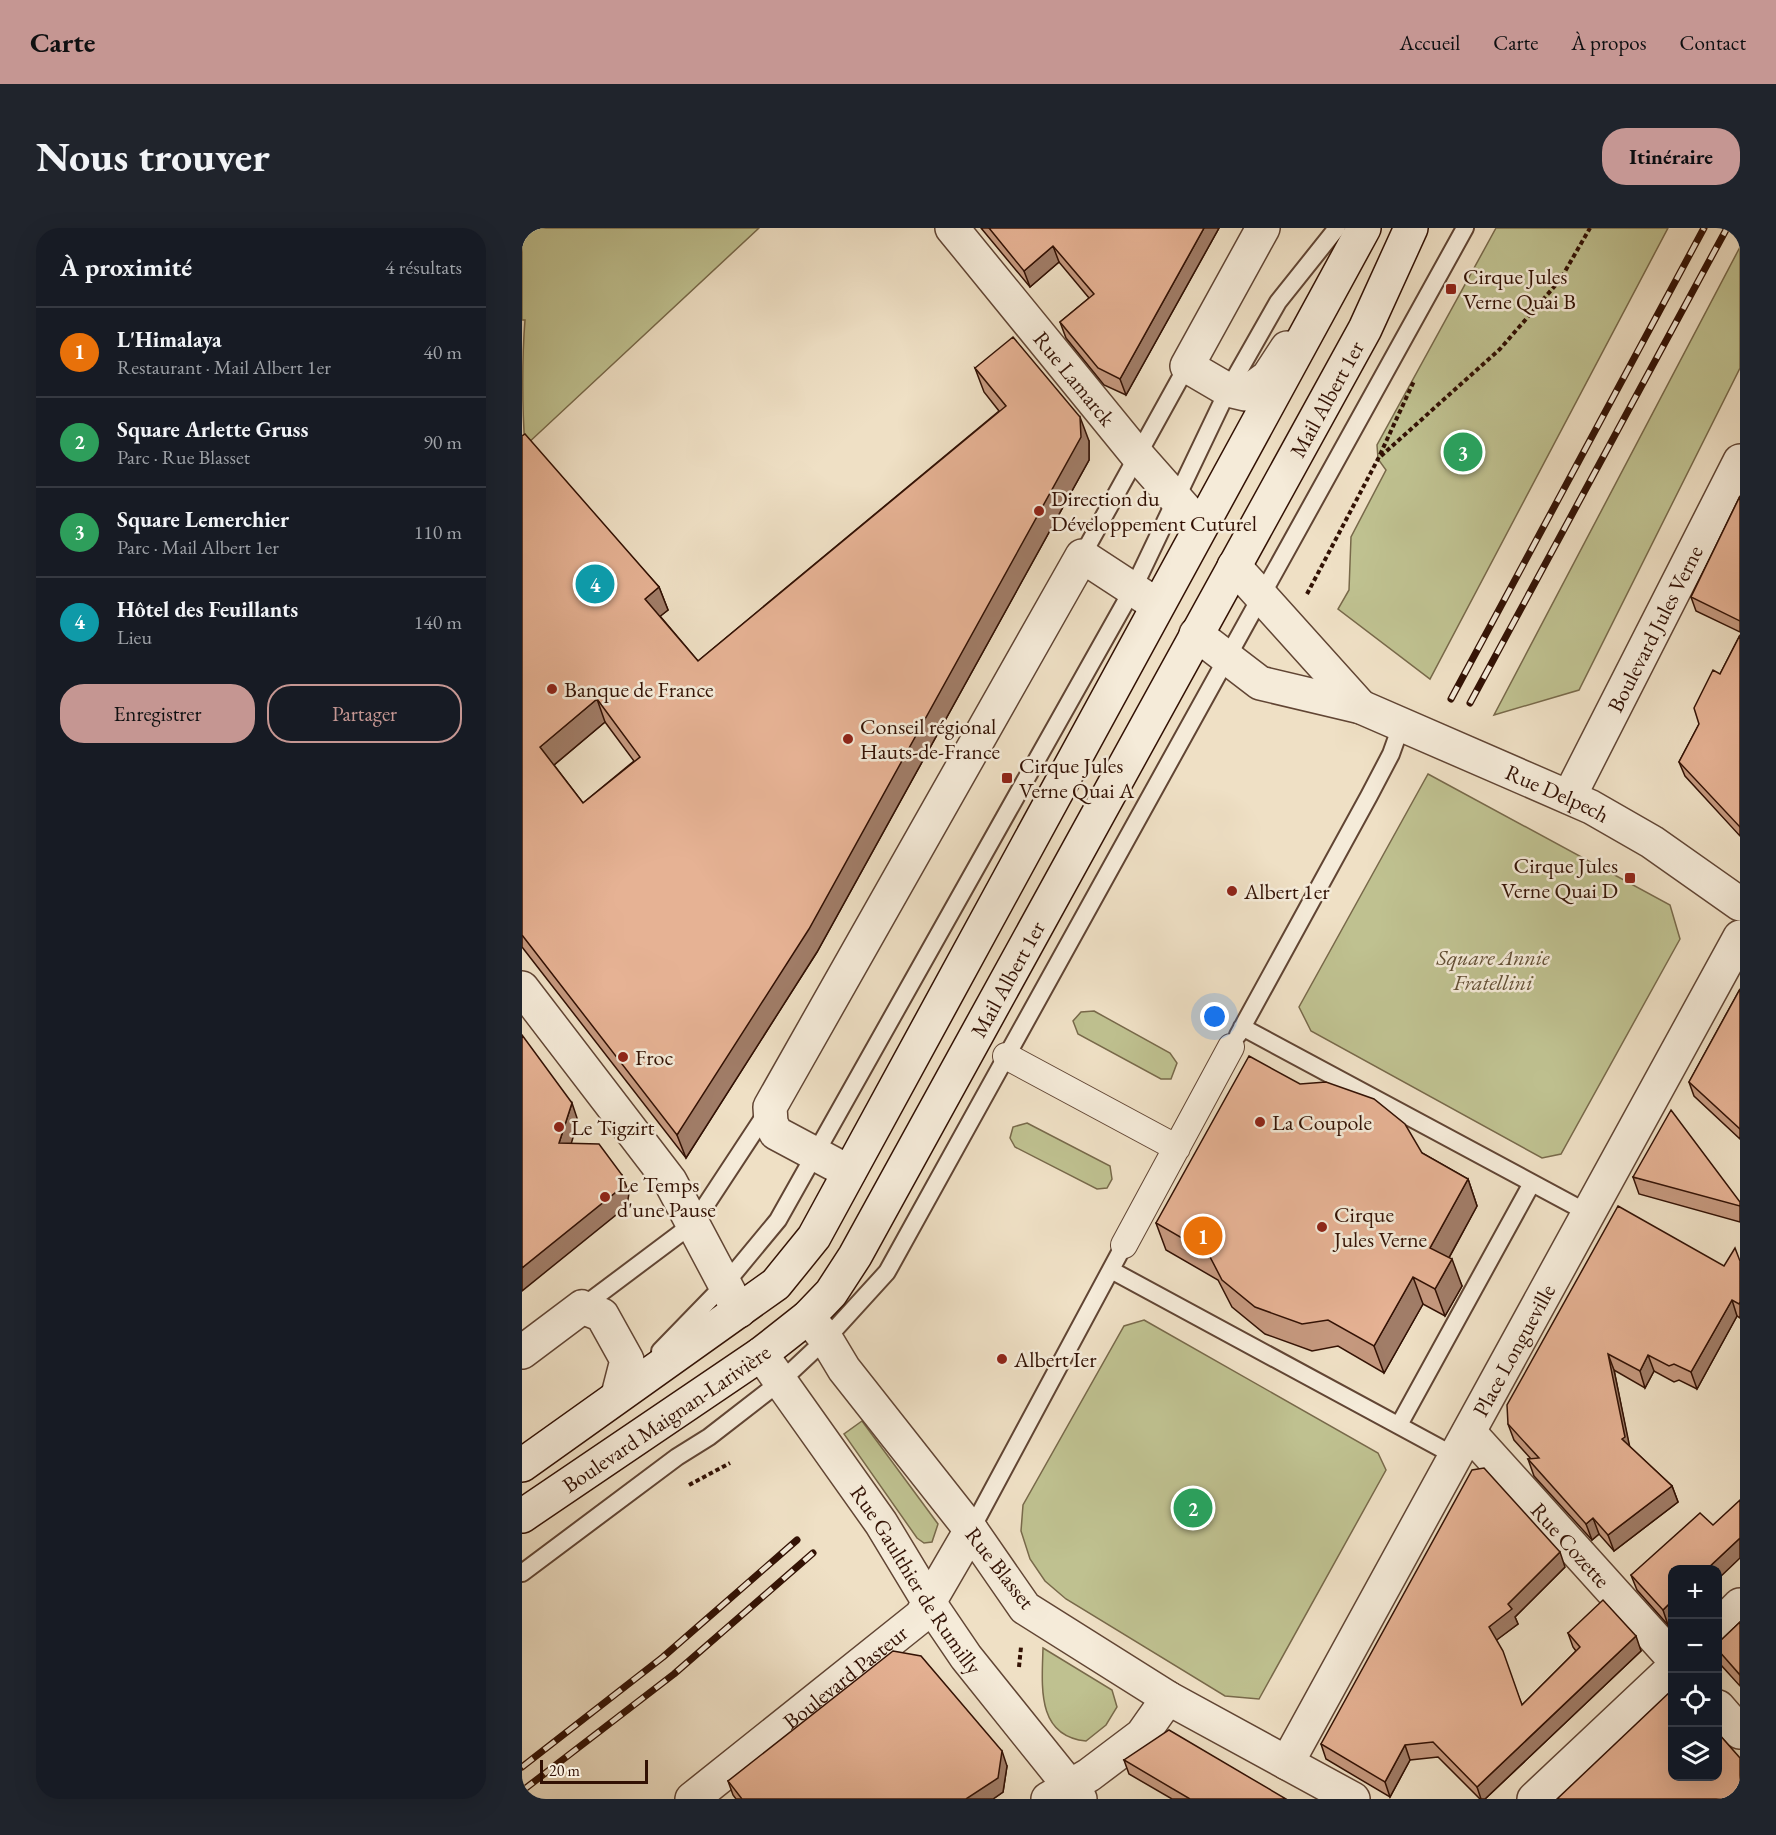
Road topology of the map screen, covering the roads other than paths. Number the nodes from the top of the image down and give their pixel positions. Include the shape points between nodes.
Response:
1 (952, 228) edge
2 (1263, 228) edge
3 (1411, 228) edge
4 (1465, 228) edge
5 (1355, 229) edge
6 (1187, 366) junction
7 (1228, 390) junction
8 (1138, 456) junction
9 (1740, 461) edge
10 (1177, 500) junction
11 (1200, 526) junction
12 (1082, 556) junction
13 (1234, 566) junction
14 (1145, 596) junction
15 (1262, 598) junction
16 (1196, 634) junction
17 (1226, 657) junction
18 (1361, 707) junction
19 (1401, 726) junction
20 (1569, 797) junction
21 (1740, 904) edge
22 (1740, 937) edge
23 (522, 988) edge
24 (1237, 1037) junction
25 (1006, 1056) junction
26 (770, 1107) junction
27 (1177, 1148) junction
28 (814, 1153) junction
29 (849, 1172) junction
30 (1532, 1183) junction
31 (1588, 1214) junction
32 (694, 1223) junction
33 (1124, 1245) joint
34 (1111, 1270) junction
35 (776, 1284) junction
36 (732, 1298) junction
37 (582, 1306) junction
38 (817, 1328) junction
39 (522, 1352) edge
40 (761, 1354) junction
41 (780, 1382) junction
42 (631, 1386) junction
43 (1399, 1425) junction
44 (1462, 1444) junction
45 (522, 1465) edge
46 (522, 1516) edge
47 (971, 1530) junction
48 (522, 1573) edge
49 (930, 1604) junction
50 (1740, 1605) edge
51 (1722, 1623) edge
52 (1668, 1653) edge
53 (1668, 1673) edge
54 (1168, 1698) junction
55 (1722, 1712) edge
56 (1740, 1732) edge
57 (1287, 1763) junction
58 (1066, 1795) edge
59 (693, 1799) edge
60 (1353, 1799) edge
61 (1534, 1799) edge

1 - 8 street, Rue Lamarck
2 - 6 street
3 - 13 street, Mail Albert 1er via 1365,328
4 - 15 lane
5 - 7 street, Mail Albert 1er via 1268,377 1245,394
5 - 11 street, Mail Albert 1er
6 - 7 street
6 - 8 lane
7 - 10 lane
8 - 10 street, Rue Lamarck
8 - 12 lane
9 - 20 street, Boulevard Jules Verne
10 - 11 street, Rue Lamarck
10 - 14 lane
11 - 13 street
11 - 14 street, Mail Albert 1er
12 - 14 street
12 - 26 street
13 - 15 street, Rue Delpech
13 - 16 street, Mail Albert 1er
14 - 16 street
14 - 28 lane
14 - 29 street, Mail Albert 1er
15 - 17 lane
15 - 18 street, Rue Delpech
16 - 17 street, Rue Delpech
16 - 38 street, Mail Albert 1er via 855,1256 831,1293
17 - 18 street, Rue Delpech via 1260,683
17 - 25 lane
18 - 19 street, Rue Delpech
19 - 20 street, Rue Delpech
19 - 24 lane via 1391,754
20 - 21 street, Rue Delpech via 1652,842
22 - 31 street, Place Longueville
23 - 32 street, Rue Gaulthier de Rumilly via 670,1181
24 - 27 street
24 - 30 lane
25 - 27 street
25 - 38 lane via 887,1272
26 - 28 street via 776,1133
26 - 32 lane
27 - 33 street
28 - 29 street
28 - 36 lane
29 - 35 street, Mail Albert 1er via 814,1237
30 - 31 lane
30 - 43 lane
31 - 44 street, Place Longueville
32 - 36 street, Rue Gaulthier de Rumilly
32 - 37 lane
33 - 34 lane
34 - 43 lane
34 - 47 lane
35 - 36 street, Boulevard Maignan-Larivière
35 - 38 street, Rue Blasset
36 - 40 street, Rue Gaulthier de Rumilly
36 - 42 street, Boulevard Maignan-Larivière
37 - 39 street
37 - 42 street, Boulevard Maignan-Larivière via 602,1315 627,1360
38 - 40 street, Boulevard Maignan-Larivière
38 - 41 lane
38 - 47 street, Rue Blasset via 844,1369
40 - 41 street, Rue Gaulthier de Rumilly
40 - 46 street, Boulevard Maignan-Larivière
41 - 48 lane
41 - 49 street, Rue Gaulthier de Rumilly via 881,1523
42 - 45 street, Boulevard Maignan-Larivière
43 - 44 lane
44 - 52 street, Rue Cozette
44 - 57 street, Place Longueville
47 - 49 street, Boulevard Pasteur
47 - 54 street, Rue Blasset via 1025,1608
49 - 58 street, Rue Gaulthier de Rumilly
49 - 59 street, Boulevard Pasteur via 901,1634
50 - 51 street
53 - 61 street
54 - 57 street, Rue Blasset
54 - 58 street via 1142,1735
55 - 56 street
57 - 60 street, Rue Blasset

